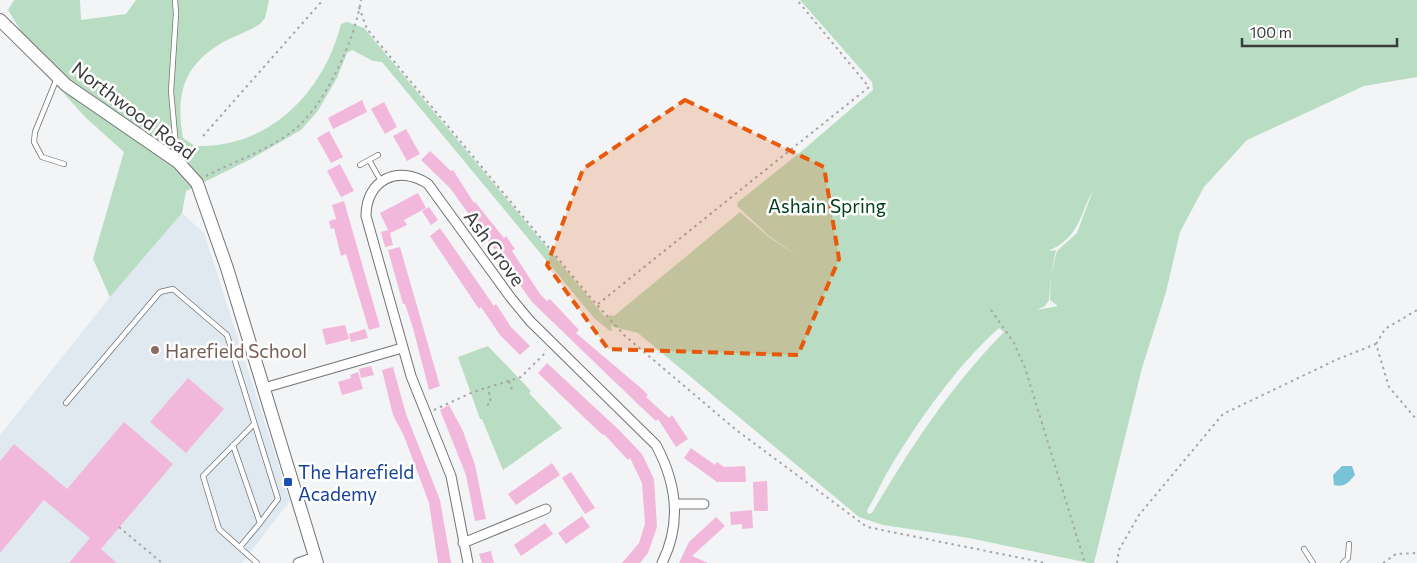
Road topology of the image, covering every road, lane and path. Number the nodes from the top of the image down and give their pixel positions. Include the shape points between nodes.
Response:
1 (175, 0) edge
2 (323, 0) edge
3 (361, 0) edge
4 (797, 0) edge
5 (360, 7) junction
6 (0, 20) edge
7 (57, 76) junction
8 (203, 136) dead end
9 (378, 155) dead end
10 (369, 160) junction
11 (178, 162) junction
12 (64, 164) dead end
13 (360, 165) dead end
14 (195, 181) junction
15 (381, 181) junction
16 (597, 305) junction
17 (991, 310) dead end
18 (1417, 310) edge
19 (553, 344) junction
20 (1376, 344) junction
21 (402, 348) junction
22 (509, 381) junction
23 (488, 387) junction
24 (264, 388) junction
25 (512, 390) dead end
26 (66, 403) dead end
27 (487, 405) dead end
28 (425, 414) junction
29 (1417, 420) edge
30 (254, 424) junction
31 (234, 445) junction
32 (676, 504) junction
33 (704, 504) dead end
34 (546, 508) dead end
35 (260, 523) junction
36 (119, 528) dead end
37 (463, 543) junction
38 (1349, 544) dead end
39 (240, 547) junction
40 (1304, 549) dead end
41 (1417, 553) edge
42 (316, 560) edge
43 (162, 563) edge
44 (257, 563) edge
45 (298, 563) edge
46 (468, 563) edge
47 (662, 563) edge
48 (1046, 563) edge
49 (1084, 563) edge
50 (1117, 563) edge
51 (1312, 563) edge
52 (1343, 563) edge
53 (1383, 563) edge

1 - 11 lane via 171,91
2 - 8 path
3 - 5 path
4 - 16 path via 869,87
5 - 14 path via 331,78 317,104 295,129 248,158
5 - 16 path via 367,29
6 - 7 street, Northwood Road
7 - 11 street, Northwood Road
7 - 12 lane via 34,142 42,157
9 - 10 lane
10 - 13 lane
10 - 15 lane
11 - 14 street, Northwood Road
14 - 24 street, Northwood Road via 208,211
15 - 19 street, Ash Grove via 404,176 428,184 511,298
15 - 21 street via 375,185 368,199 366,216
16 - 48 path via 624,335 735,429 867,527
17 - 49 path via 1014,343 1025,368
18 - 20 path via 1385,329
19 - 22 path via 521,378
19 - 32 street, Ash Grove via 656,445 666,466
20 - 29 path via 1389,387
20 - 50 path via 1223,414 1139,515 1119,550
21 - 24 street
21 - 28 street
22 - 23 path
22 - 25 path
23 - 27 path via 491,403
23 - 28 path
24 - 42 street, Northwood Road
26 - 30 lane via 160,292 173,289 226,335
28 - 37 street via 451,476
30 - 31 lane
30 - 35 lane via 278,499
31 - 35 lane
31 - 39 lane via 203,476 219,529
32 - 33 street
32 - 47 street, Ash Grove via 672,534
34 - 37 street
35 - 39 lane
36 - 43 path
37 - 46 street
38 - 52 lane via 1348,558
39 - 44 lane
40 - 51 lane
41 - 53 path via 1396,554
42 - 45 street

